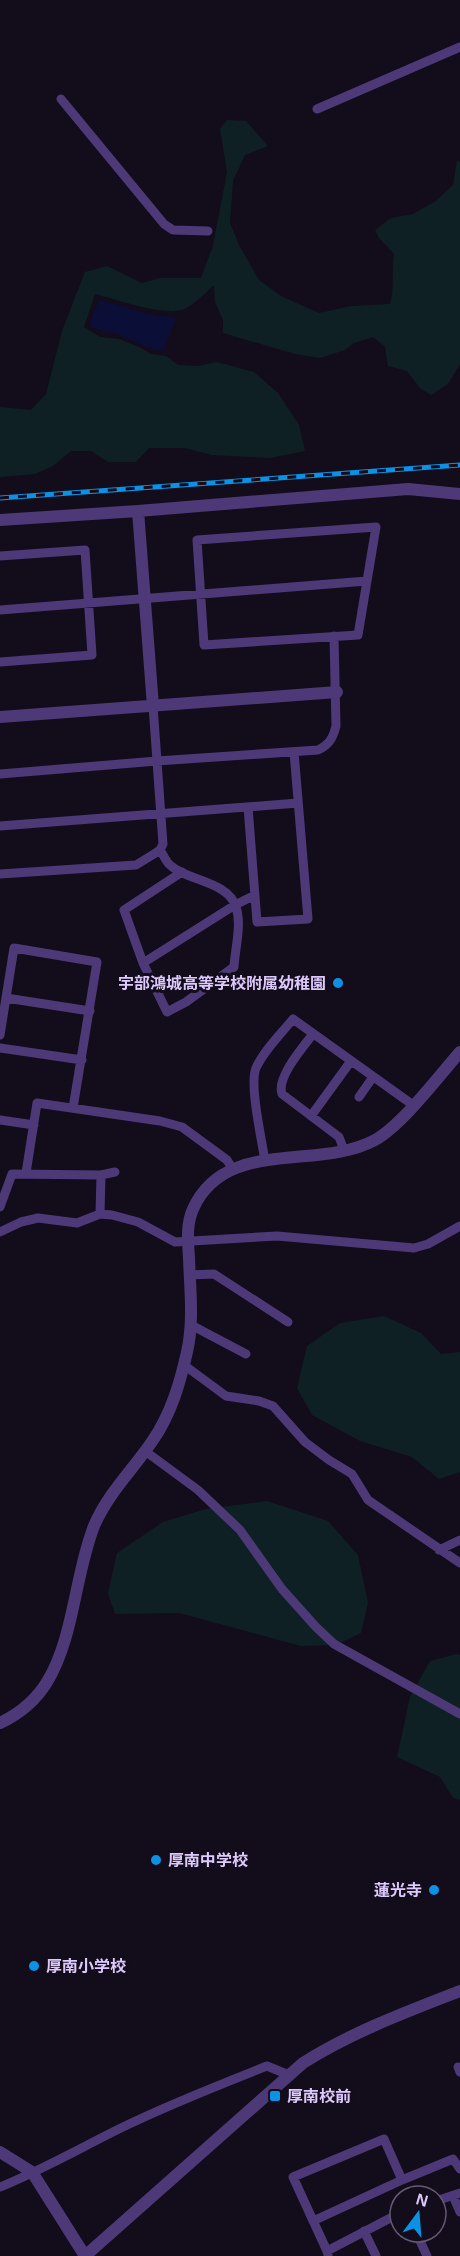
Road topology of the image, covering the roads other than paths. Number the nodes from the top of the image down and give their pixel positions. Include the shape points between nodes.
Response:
1 (460, 47) edge
2 (61, 99) dead end
3 (317, 109) dead end
4 (208, 231) dead end
5 (460, 494) edge
6 (138, 511) junction
7 (0, 520) edge
8 (0, 556) edge
9 (367, 581) junction
10 (201, 592) junction
11 (145, 599) junction
12 (90, 603) junction
13 (0, 609) edge
14 (334, 636) junction
15 (0, 662) edge
16 (337, 692) junction
17 (153, 706) junction
18 (0, 717) edge
19 (294, 752) junction
20 (157, 760) junction
21 (0, 774) edge
22 (298, 803) junction
23 (249, 807) junction
24 (161, 814) junction
25 (0, 826) edge
26 (160, 850) junction
27 (0, 864) edge
28 (182, 872) junction
29 (0, 874) edge
30 (255, 895) junction
31 (235, 905) junction
32 (143, 963) junction
33 (6, 998) junction
34 (90, 1011) junction
35 (313, 1034) junction
36 (0, 1035) edge
37 (0, 1048) edge
38 (460, 1053) edge
39 (82, 1060) junction
40 (351, 1061) junction
41 (373, 1077) junction
42 (359, 1096) dead end
43 (413, 1105) junction
44 (73, 1108) junction
45 (311, 1116) junction
46 (0, 1120) edge
47 (34, 1125) junction
48 (344, 1150) junction
49 (265, 1161) junction
50 (232, 1168) junction
51 (115, 1172) dead end
52 (26, 1173) junction
53 (101, 1175) junction
54 (0, 1207) edge
55 (100, 1214) junction
56 (460, 1226) edge
57 (0, 1232) edge
58 (188, 1241) junction
59 (189, 1275) junction
60 (288, 1322) dead end
61 (191, 1325) junction
62 (246, 1354) dead end
63 (184, 1365) junction
64 (145, 1451) junction
65 (460, 1540) edge
66 (439, 1550) junction
67 (460, 1563) edge
68 (460, 1714) edge
69 (0, 1723) edge
70 (460, 1991) edge
71 (289, 2074) junction
72 (0, 2152) edge
73 (460, 2169) edge
74 (32, 2172) junction
75 (402, 2180) junction
76 (0, 2187) edge
77 (457, 2195) edge
78 (460, 2212) edge
79 (388, 2219) edge
80 (313, 2221) junction
81 (364, 2231) junction
82 (328, 2254) edge
83 (85, 2256) edge
84 (376, 2256) edge

1 - 3 street
2 - 4 street via 164,224 173,230
5 - 6 street via 408,489
6 - 7 street
6 - 11 street
8 - 12 street via 86,550
9 - 10 street
9 - 10 street via 376,527 197,540
9 - 14 street via 358,635
10 - 11 street
10 - 14 street via 204,645
11 - 12 street
11 - 17 street
12 - 13 street
12 - 15 street via 92,655
14 - 16 street
16 - 17 street
16 - 19 street via 333,738 318,750
17 - 18 street
17 - 20 street
19 - 20 street
19 - 22 street
20 - 21 street
20 - 24 street
22 - 23 street
22 - 30 street via 308,919 257,922
23 - 24 street
23 - 30 street
24 - 25 street
24 - 26 street
26 - 28 street via 170,865
26 - 29 street via 136,864
27 - 29 street
28 - 31 street via 214,885
28 - 32 street via 124,910
30 - 31 street
31 - 32 street
31 - 32 street via 238,921 234,967 186,1002 167,1012
33 - 34 street
33 - 34 street via 14,948 97,962
33 - 36 street
34 - 39 street
35 - 40 street
35 - 45 street via 283,1077 280,1088 282,1094
35 - 49 street via 293,1018 255,1070
37 - 39 street
38 - 43 street
39 - 44 street
40 - 41 street
40 - 45 street
41 - 42 street
41 - 43 street
43 - 48 street via 376,1139
44 - 47 street via 38,1103
44 - 50 street via 183,1127
45 - 48 street via 339,1137
46 - 47 street
47 - 52 street
48 - 49 street
49 - 50 street
50 - 58 street via 214,1179 201,1194 190,1219
51 - 53 street
52 - 53 street
52 - 54 street via 12,1174
53 - 55 street
55 - 57 street via 77,1223 38,1218
55 - 58 street via 138,1222 175,1242
56 - 58 street via 414,1248 277,1236
58 - 59 street
59 - 60 street via 214,1274
59 - 61 street
61 - 62 street
61 - 63 street
63 - 64 street via 166,1417
63 - 66 street via 226,1396 273,1406 305,1442 352,1474 368,1500
64 - 68 street via 198,1490 240,1530 282,1589 334,1644
64 - 69 street via 113,1491 95,1525 61,1649 48,1680 20,1712
65 - 66 street
66 - 67 street
70 - 71 street via 335,2043
71 - 74 street via 267,2066 153,2113
71 - 83 street
72 - 74 street
73 - 75 street via 453,2159
74 - 76 street
74 - 83 street
75 - 80 street
75 - 80 street via 384,2139 294,2177
77 - 78 street
79 - 81 street
80 - 82 street
81 - 82 street
81 - 84 street

